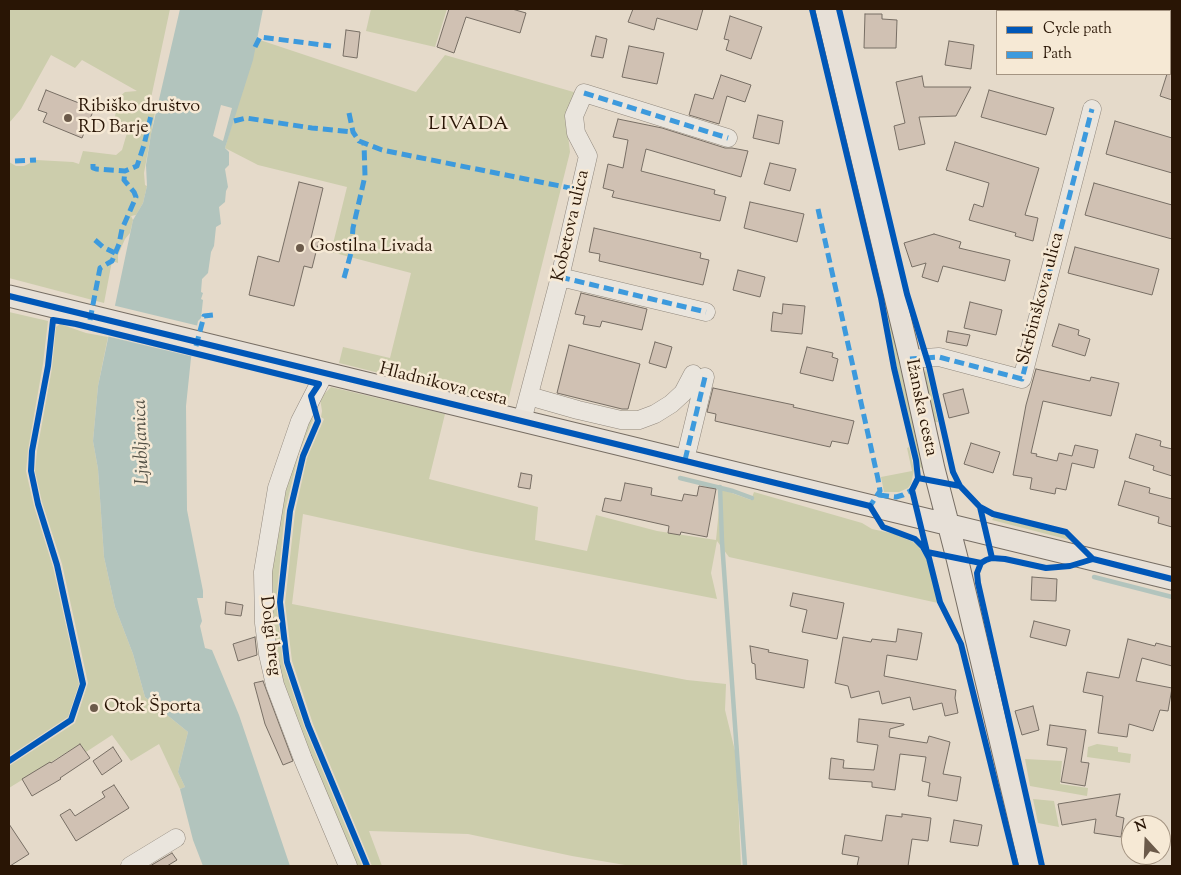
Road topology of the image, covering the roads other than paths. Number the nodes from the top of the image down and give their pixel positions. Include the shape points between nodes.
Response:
1 (826, 9) edge
2 (1092, 109) dead end
3 (728, 138) dead end
4 (560, 277) junction
5 (9, 296) edge
6 (706, 312) dead end
7 (910, 359) junction
8 (323, 373) junction
9 (529, 396) junction
10 (522, 421) junction
11 (685, 460) junction
12 (948, 525) junction
13 (1172, 579) edge
14 (176, 838) dead end
15 (130, 866) edge
16 (348, 866) edge
17 (1030, 866) edge

1 - 7 main road, Ižanska cesta
2 - 7 street, Skrbinškova ulica via 1022,379 939,357
3 - 4 street, Kobetova ulica via 584,93 574,116 576,133 588,156
4 - 6 street
4 - 9 street, Kobetova ulica
5 - 8 main road, Hladnikova cesta
7 - 12 main road, Ižanska cesta
8 - 10 main road, Hladnikova cesta
8 - 16 street, Dolgi breg via 300,420 277,488 263,572 264,623 275,685
9 - 10 street, Kobetova ulica
9 - 11 street, Hladnikova cesta via 621,420 638,420 671,404 699,376
10 - 11 main road, Hladnikova cesta
11 - 12 main road, Hladnikova cesta
12 - 13 main road, Hladnikova cesta
12 - 17 main road, Ižanska cesta
14 - 15 street

